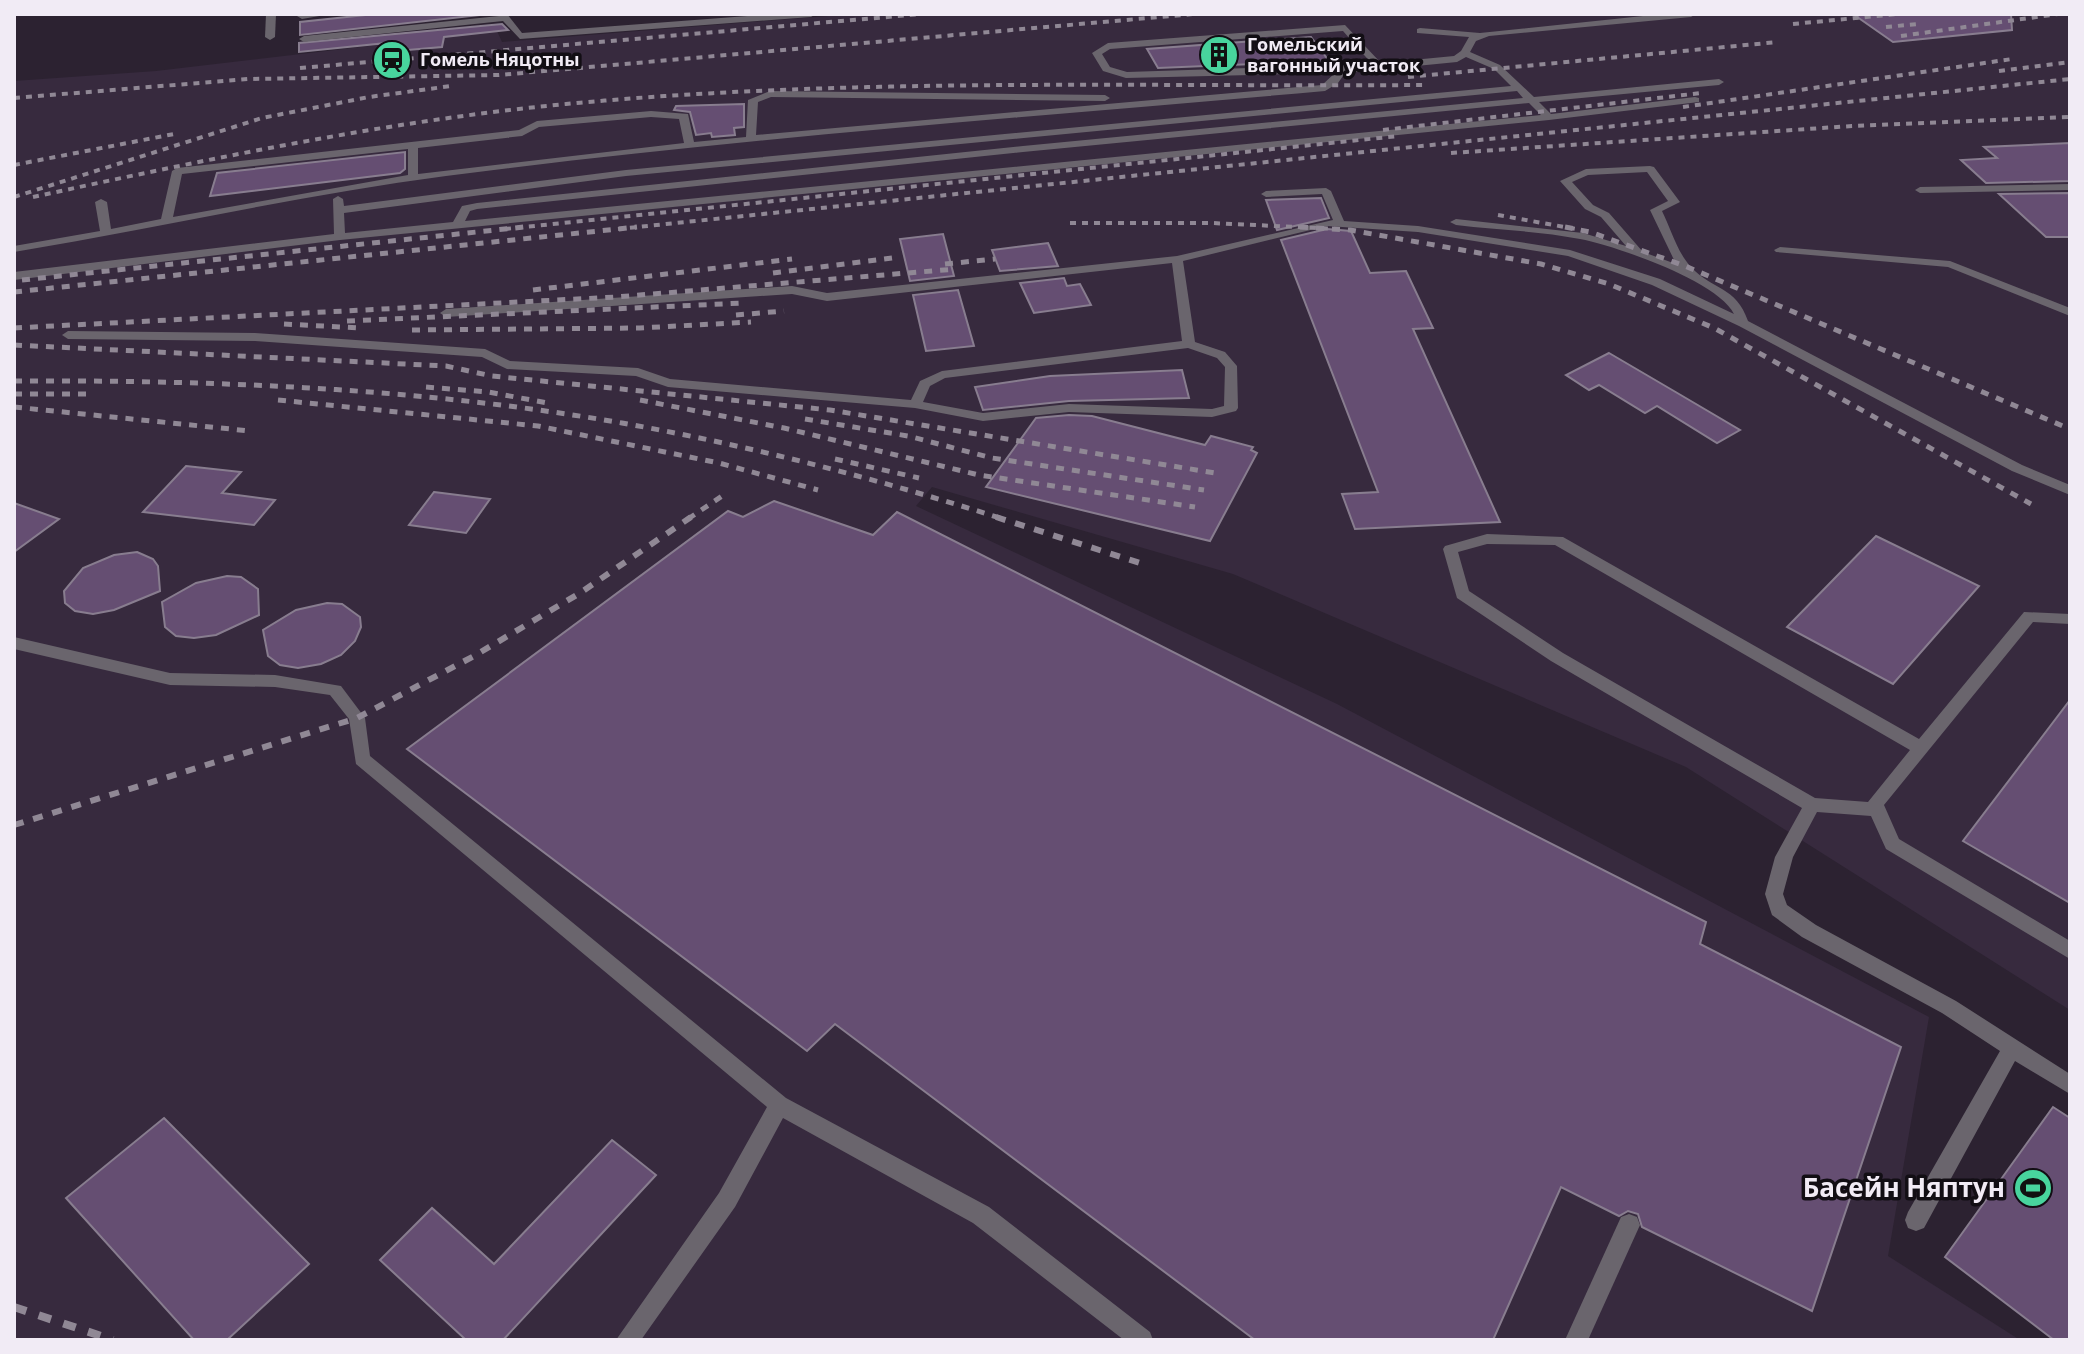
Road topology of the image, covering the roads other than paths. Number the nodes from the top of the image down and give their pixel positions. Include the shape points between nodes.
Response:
1 (271, 14) edge
2 (326, 14) edge
3 (683, 14) edge
4 (811, 14) edge
5 (1691, 14) edge
6 (302, 16) dead end
7 (504, 16) edge
8 (690, 24) junction
9 (1420, 31) dead end
10 (1478, 35) junction
11 (270, 37) dead end
12 (304, 39) dead end
13 (1465, 53) junction
14 (1379, 67) junction
15 (1342, 70) junction
16 (1719, 82) dead end
17 (1519, 88) junction
18 (1198, 99) junction
19 (1695, 100) dead end
20 (1532, 101) junction
21 (1549, 117) junction
22 (751, 139) junction
23 (689, 144) junction
24 (413, 146) junction
25 (413, 178) junction
26 (2070, 187) edge
27 (337, 190) junction
28 (1920, 190) dead end
29 (1266, 194) dead end
30 (101, 202) dead end
31 (338, 210) junction
32 (166, 222) junction
33 (1456, 222) dead end
34 (1340, 224) junction
35 (457, 226) junction
36 (106, 232) junction
37 (340, 237) junction
38 (14, 249) edge
39 (1780, 250) dead end
40 (1639, 254) junction
41 (1177, 259) junction
42 (1688, 272) junction
43 (14, 276) edge
44 (2070, 312) edge
45 (446, 313) dead end
46 (1743, 323) junction
47 (68, 335) dead end
48 (1189, 344) junction
49 (915, 404) junction
50 (2070, 490) edge
51 (2070, 619) edge
52 (14, 643) edge
53 (1921, 748) junction
54 (1812, 805) junction
55 (1877, 809) junction
56 (2070, 951) edge
57 (2013, 1046) junction
58 (2070, 1085) edge
59 (779, 1105) junction
60 (1916, 1220) dead end
61 (1629, 1225) dead end
62 (627, 1340) edge
63 (1142, 1340) edge
64 (1576, 1340) edge

1 - 11 lane
2 - 6 lane
3 - 8 lane
4 - 8 lane
5 - 10 lane
7 - 8 lane via 520,36
7 - 12 lane
9 - 10 lane
10 - 13 lane
13 - 14 lane via 1446,61
13 - 17 lane via 1497,67
14 - 15 lane
14 - 15 lane via 1345,28 1108,46 1097,53 1106,69 1126,75
15 - 18 lane via 1325,88
16 - 20 lane
17 - 20 lane
17 - 31 lane via 610,175
18 - 22 lane
18 - 22 lane via 770,94 753,100
19 - 21 lane
20 - 21 lane
20 - 35 lane via 477,206 466,208
21 - 35 lane
22 - 23 lane
23 - 24 lane via 684,116 651,114 537,124 522,133
23 - 25 lane
24 - 25 lane
24 - 32 lane via 177,171
25 - 27 lane
26 - 28 lane
27 - 31 lane
27 - 32 lane
29 - 34 lane via 1326,191
30 - 36 lane
31 - 37 lane
32 - 36 lane
33 - 40 lane via 1583,236
34 - 41 lane
34 - 46 lane via 1418,229 1570,253 1656,282
35 - 37 lane
36 - 38 lane
37 - 43 lane
39 - 44 lane via 1950,264
40 - 42 lane
40 - 42 lane via 1565,181 1586,172 1650,169 1674,202 1656,210
41 - 45 lane via 827,297 792,290
41 - 48 lane
42 - 46 lane via 1721,289
46 - 50 lane via 2017,468
47 - 49 lane via 255,337 485,353 507,365 638,372 668,383
48 - 49 lane via 942,375 925,384
48 - 49 lane via 1221,355 1231,366 1231,408 1212,413 1069,408 983,417
51 - 53 lane via 2029,616
52 - 59 lane via 170,679 275,681 335,690 357,718 362,759
53 - 54 lane via 1558,540 1487,539 1450,549 1462,594 1557,657
53 - 55 lane via 1875,804
54 - 55 lane
54 - 57 lane via 1784,857 1774,894 1779,910
55 - 56 lane via 1892,844
57 - 58 lane
57 - 60 lane
59 - 62 lane via 727,1200
59 - 63 lane via 981,1215
61 - 64 lane

